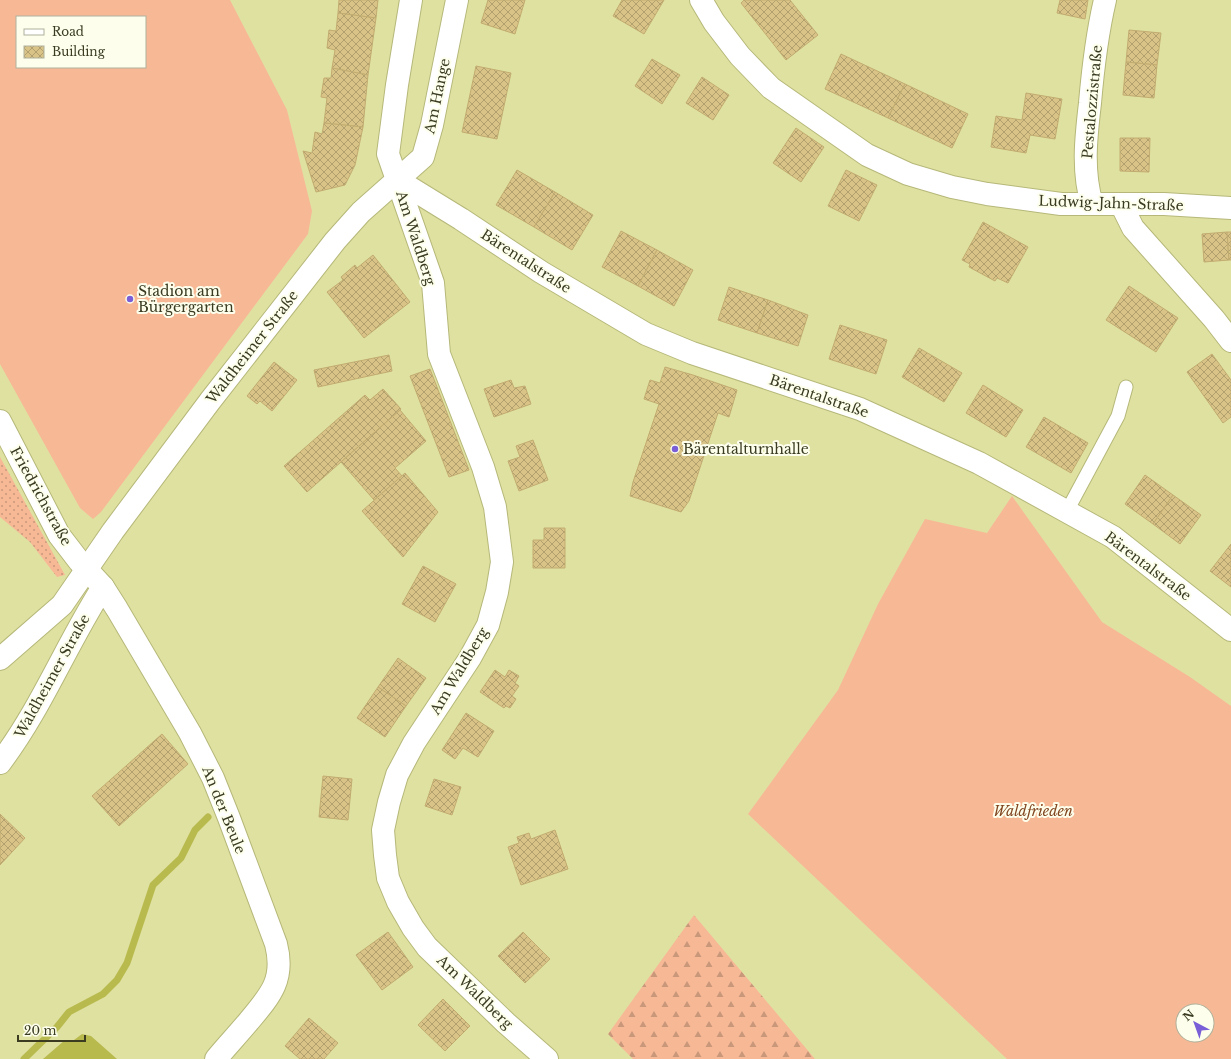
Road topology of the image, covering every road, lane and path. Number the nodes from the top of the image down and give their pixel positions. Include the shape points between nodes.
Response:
1 (411, 0) edge
2 (457, 0) edge
3 (701, 0) edge
4 (1105, 0) edge
5 (396, 180) junction
6 (1092, 204) junction
7 (1121, 204) junction
8 (1231, 208) edge
9 (1231, 341) edge
10 (1126, 387) dead end
11 (0, 421) edge
12 (1067, 511) junction
13 (86, 567) junction
14 (103, 588) junction
15 (1231, 630) edge
16 (0, 659) edge
17 (0, 764) edge
18 (216, 1059) edge
19 (547, 1059) edge

1 - 5 street via 388,154
2 - 5 street, Am Hange via 432,125 423,157
3 - 6 street, Ludwig-Jahn-Straße via 740,56 771,88 867,155 908,174 952,187 1061,204
4 - 6 street, Pestalozzistraße via 1093,68 1086,135 1087,187
5 - 12 street, Bärentalstraße via 541,272 646,334 692,353 860,409 979,462
5 - 13 street, Waldheimer Straße via 361,212 285,303
5 - 19 street, Am Waldberg via 433,283 439,354 483,467 495,507 502,562 488,625 470,658 414,743 397,775 383,830 388,878 405,915 427,947
6 - 7 street, Ludwig-Jahn-Straße
7 - 8 street, Ludwig-Jahn-Straße
7 - 9 street via 1133,228
10 - 12 lane via 1118,416
11 - 13 street, Friedrichstraße via 59,535
12 - 15 street, Bärentalstraße via 1113,537
13 - 14 street, An der Beule
13 - 16 street, Waldheimer Straße via 62,605
14 - 17 street, Waldheimer Straße via 86,613 45,691
14 - 18 street, An der Beule via 190,733 213,778 280,958 273,991

